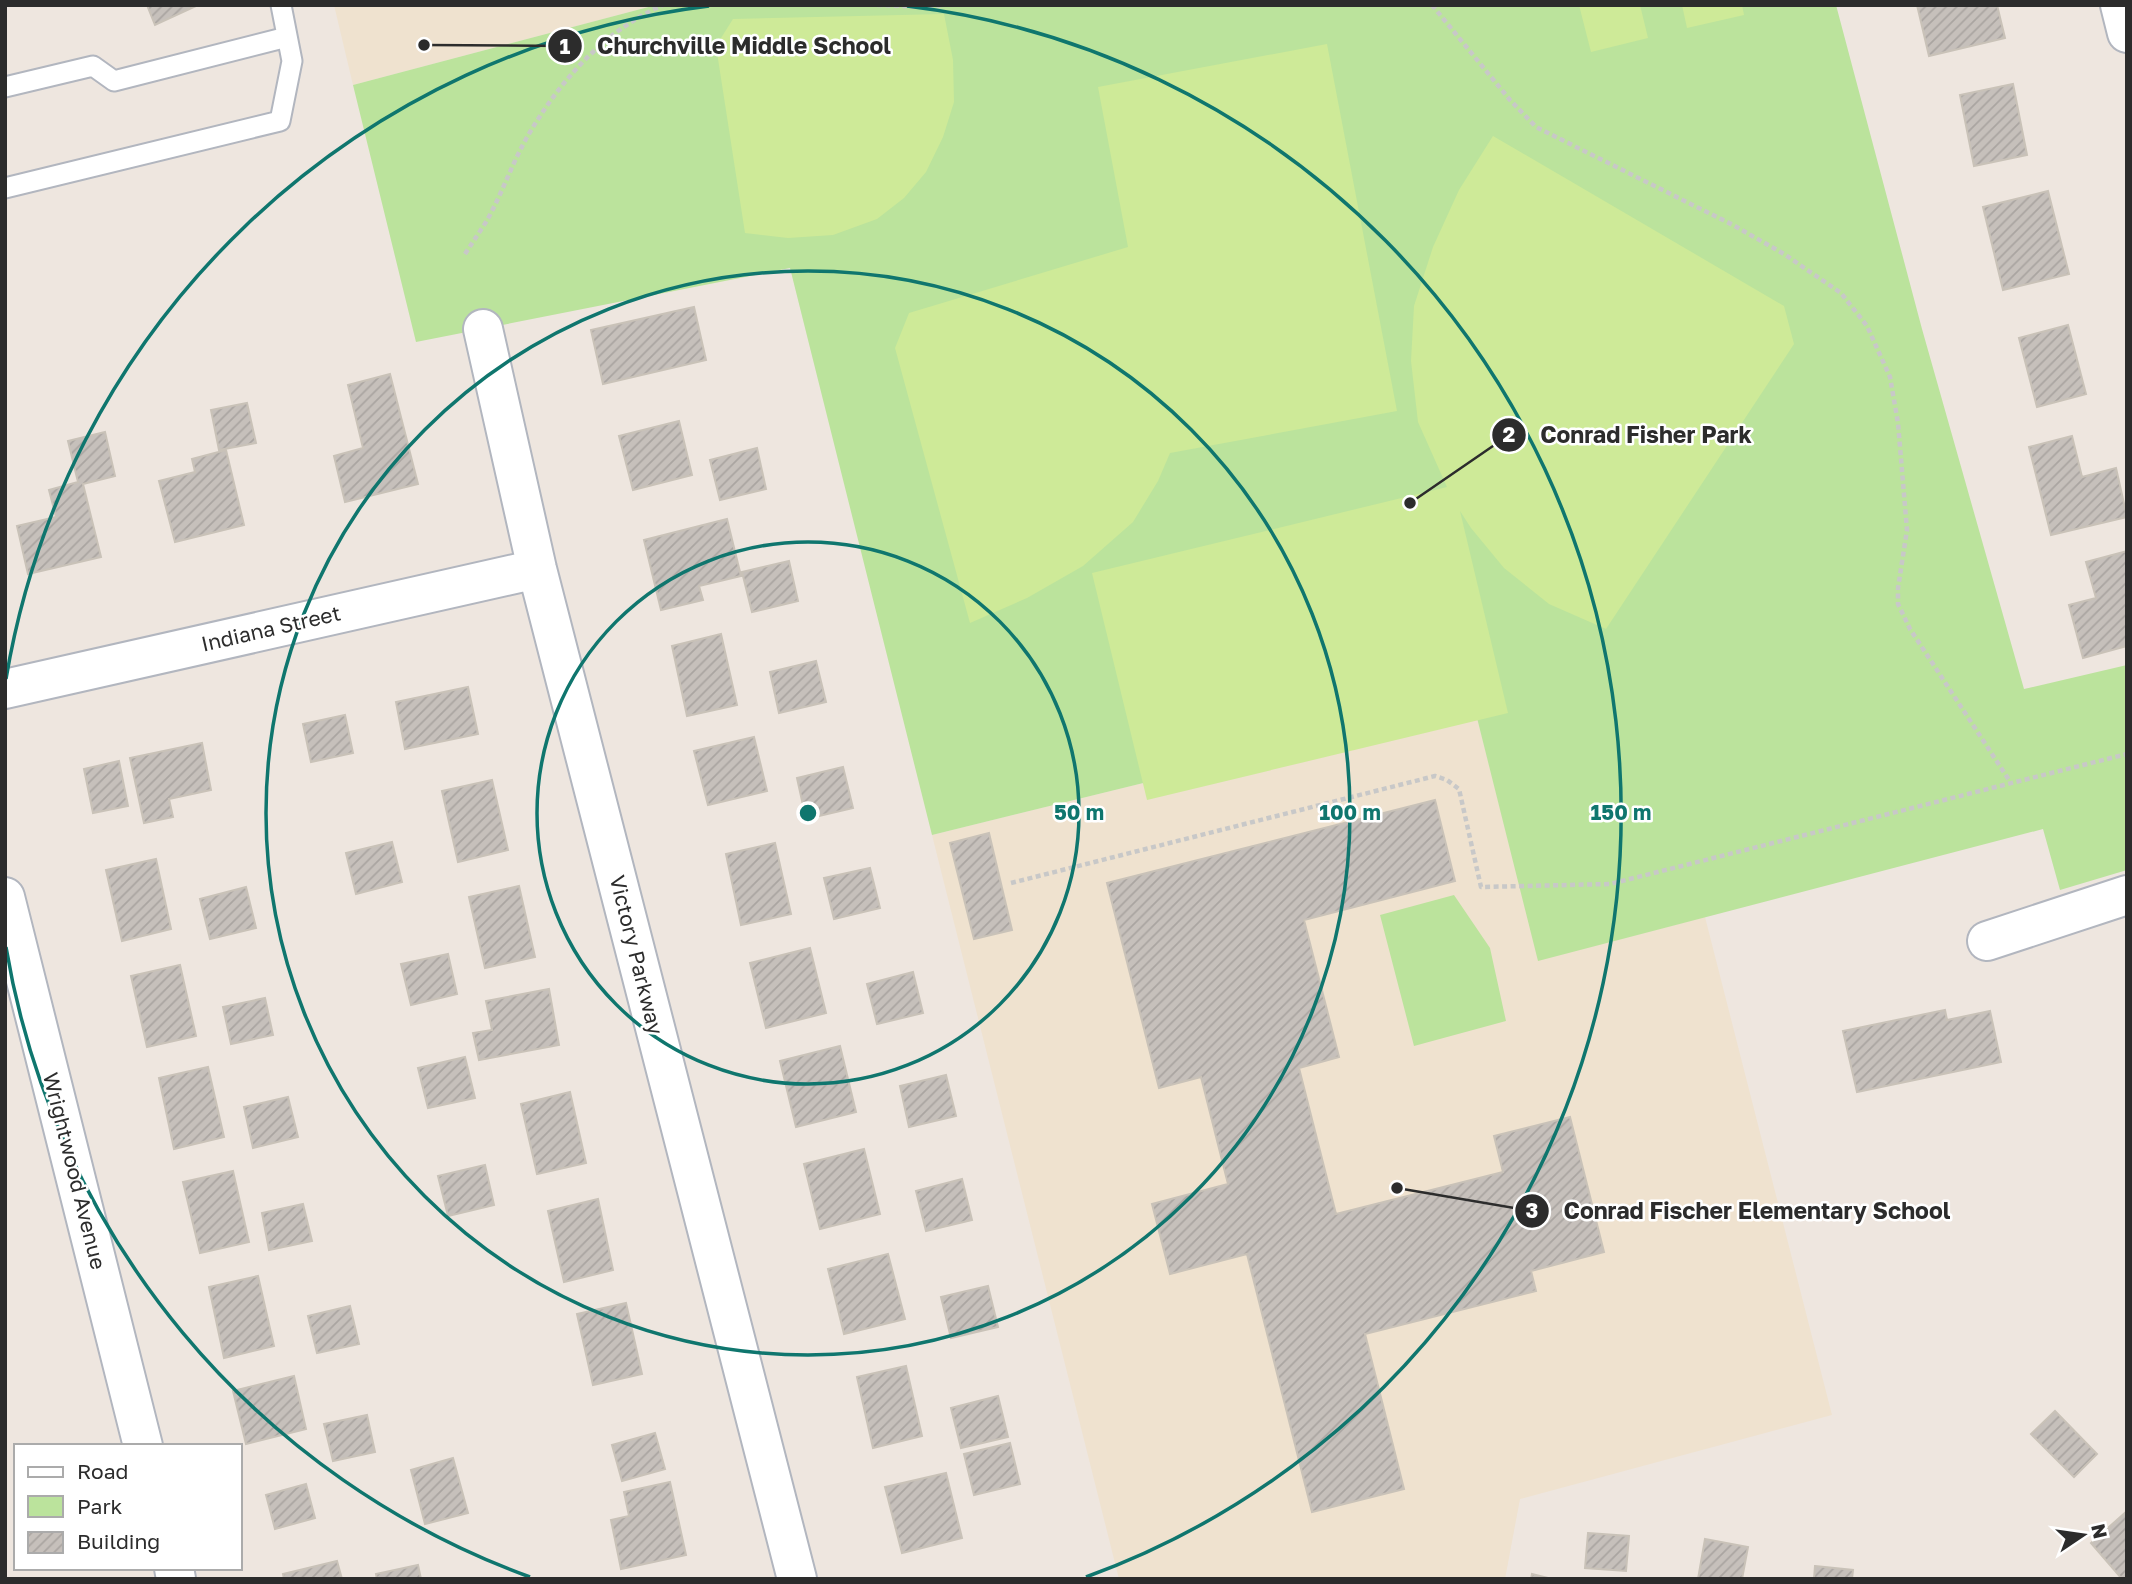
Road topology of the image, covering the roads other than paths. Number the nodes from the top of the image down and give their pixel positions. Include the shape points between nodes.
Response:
1 (281, 5) edge
2 (2120, 5) edge
3 (2127, 33) edge
4 (287, 37) junction
5 (5, 87) edge
6 (5, 188) edge
7 (483, 329) dead end
8 (537, 569) junction
9 (5, 689) edge
10 (2127, 895) edge
11 (5, 897) edge
12 (1987, 941) dead end
13 (142, 1444) edge
14 (797, 1579) edge

1 - 4 lane
2 - 3 street
4 - 5 lane via 114,81 93,66
4 - 6 lane via 292,61 280,121
7 - 8 street, Victory Parkway
8 - 9 street, Indiana Street
8 - 14 street, Victory Parkway
10 - 12 street
11 - 13 street, Wrightwood Avenue

